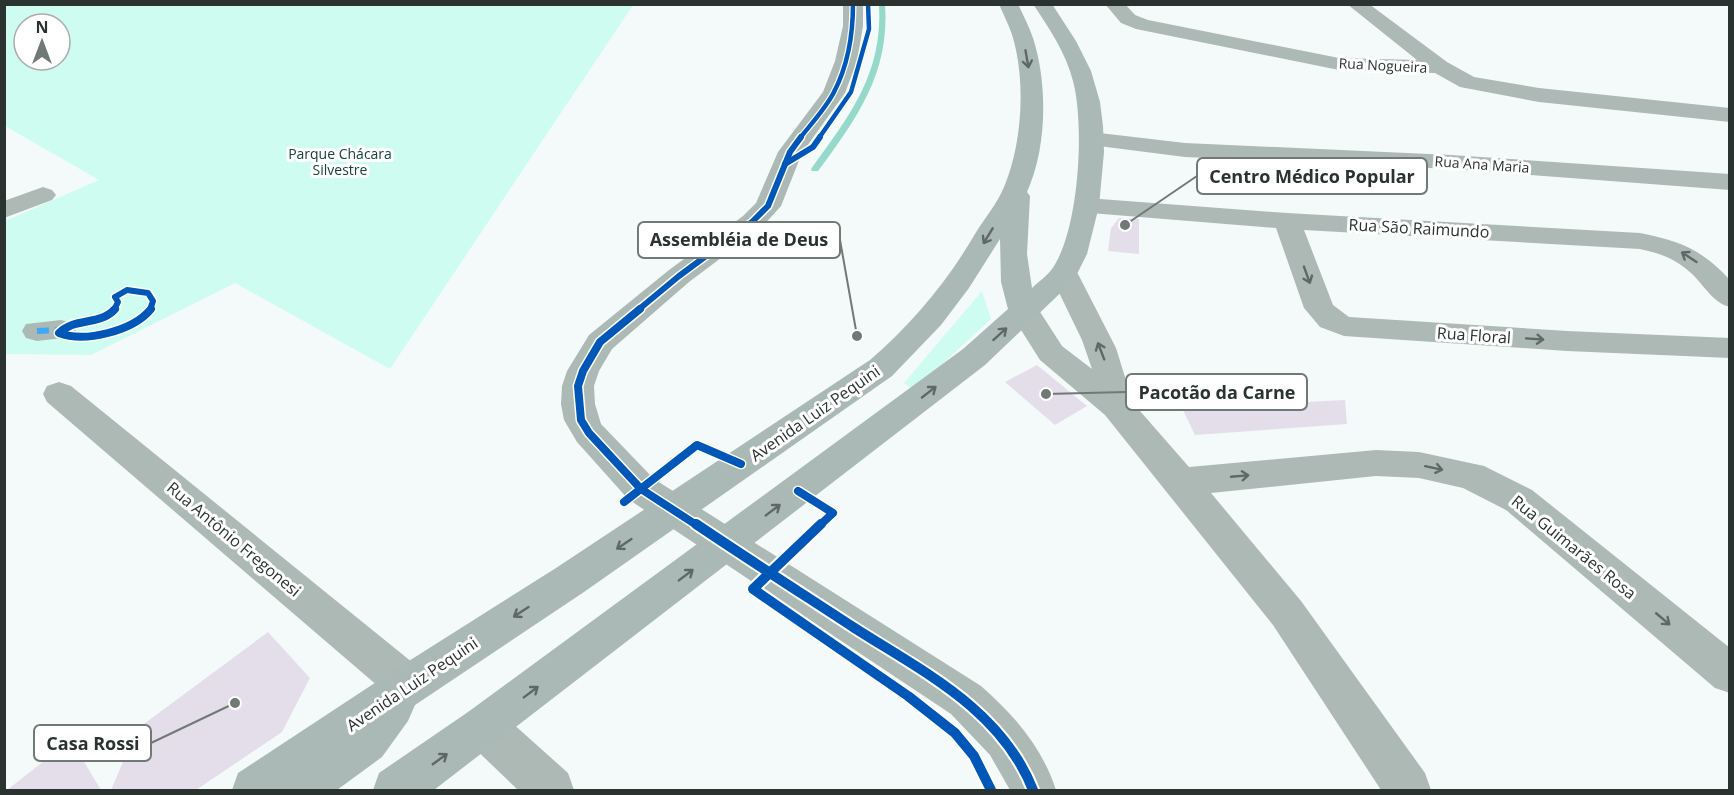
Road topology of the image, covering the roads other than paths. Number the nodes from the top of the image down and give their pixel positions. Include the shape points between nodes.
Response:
1 (853, 4) edge
2 (1008, 4) edge
3 (1042, 4) edge
4 (1113, 4) edge
5 (1356, 4) edge
6 (1439, 67) junction
7 (1730, 116) edge
8 (1091, 139) junction
9 (1730, 182) edge
10 (1018, 186) junction
11 (43, 195) dead end
12 (1087, 206) junction
13 (4, 210) edge
14 (1287, 221) junction
15 (1064, 274) junction
16 (1730, 298) edge
17 (1024, 311) junction
18 (1730, 348) edge
19 (59, 394) dead end
20 (1117, 407) junction
21 (1181, 482) junction
22 (673, 511) junction
23 (727, 544) junction
24 (1730, 674) edge
25 (408, 685) junction
26 (484, 727) junction
27 (255, 790) edge
28 (298, 790) edge
29 (396, 790) edge
30 (551, 790) edge
31 (1033, 790) edge
32 (1408, 790) edge

1 - 22 street via 846,61 834,93 790,152 768,206 728,242 614,329 600,342 583,371 578,404 589,433 641,489
2 -> 10 main road, Avenida Luiz Pequini via 1024,39 1030,74 1029,139
3 - 8 main road via 1084,80
4 - 6 street, Rua Nogueira via 1128,19 1160,29 1339,64
5 - 6 street
6 - 7 street, Rua Nogueira via 1453,76 1488,87
8 - 9 street, Rua Ana Maria via 1185,150 1451,162
8 - 12 main road
10 - 17 main road via 1012,260
10 -> 22 main road, Avenida Luiz Pequini via 961,279 910,344
11 - 13 street
12 - 14 street, Rua São Raimundo
12 - 15 main road via 1074,256
16 -> 14 street, Rua São Raimundo via 1698,263 1666,245
14 -> 18 street, Rua Floral via 1319,308 1338,325
15 - 17 main road
20 -> 15 street via 1098,340
17 - 20 street via 1051,353
23 -> 17 main road via 974,357
19 - 25 street, Rua Antônio Fregonesi
20 - 21 street
21 -> 24 street, Rua Guimarães Rosa via 1376,464 1419,465 1471,476 1519,500
21 - 32 street via 1287,613
22 - 23 street
22 -> 25 main road, Avenida Luiz Pequini
26 -> 23 main road
23 - 31 street via 966,700 1003,734 1026,769
25 - 27 main road, Avenida Luiz Pequini
25 - 28 main road via 366,742
29 -> 26 main road
26 - 30 street

